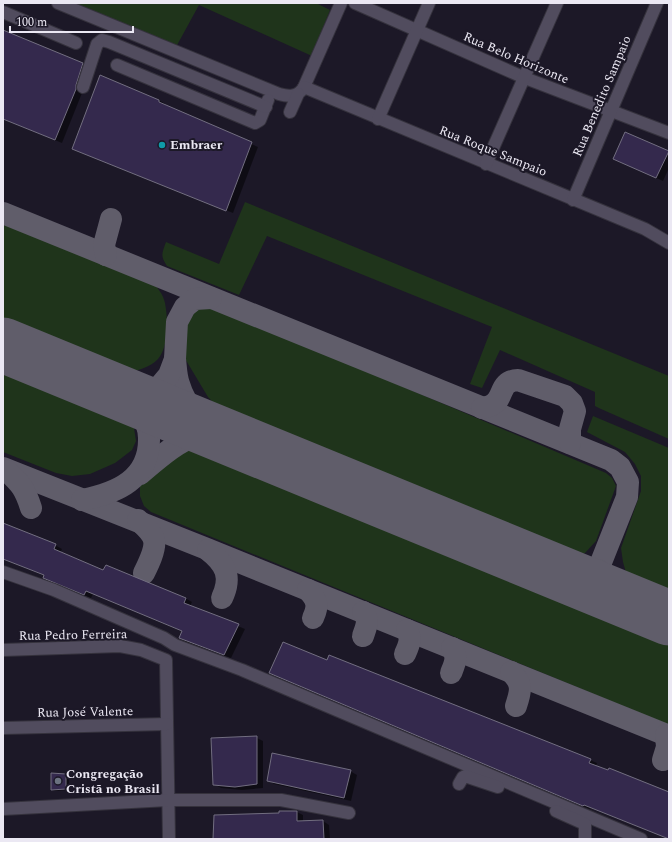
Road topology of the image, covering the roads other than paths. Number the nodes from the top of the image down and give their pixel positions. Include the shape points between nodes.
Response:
1 (58, 3) edge
2 (341, 3) edge
3 (355, 3) edge
4 (428, 3) edge
5 (658, 3) edge
6 (555, 4) edge
7 (3, 12) edge
8 (416, 30) junction
9 (76, 44) dead end
10 (118, 65) dead end
11 (167, 66) junction
12 (525, 78) junction
13 (161, 83) junction
14 (83, 86) dead end
15 (272, 91) junction
16 (301, 91) junction
17 (266, 107) junction
18 (611, 111) junction
19 (290, 112) dead end
20 (378, 119) junction
21 (669, 133) edge
22 (486, 164) junction
23 (573, 200) junction
24 (669, 243) edge
25 (3, 572) edge
26 (3, 650) edge
27 (167, 724) junction
28 (3, 728) edge
29 (459, 784) dead end
30 (168, 800) junction
31 (3, 809) edge
32 (349, 812) dead end
33 (169, 839) edge
34 (585, 839) edge
35 (641, 839) edge

1 - 15 street
2 - 16 street
3 - 8 street, Rua Belo Horizonte
4 - 8 street
5 - 18 street, Rua Benedito Sampaio
6 - 12 street
7 - 9 street
8 - 12 street, Rua Belo Horizonte
8 - 20 street
10 - 13 street
11 - 13 street
11 - 14 street via 102,40 97,44
11 - 17 street
12 - 18 street, Rua Belo Horizonte
12 - 22 street
13 - 17 street via 255,123 260,120
15 - 16 street via 288,96
15 - 17 street
16 - 19 street
16 - 20 street, Rua Roque Sampaio
18 - 21 street, Rua Belo Horizonte
18 - 23 street, Rua Benedito Sampaio
20 - 22 street, Rua Roque Sampaio
22 - 23 street, Rua Roque Sampaio
23 - 24 street, Rua Roque Sampaio via 645,229
25 - 35 street via 54,590 185,649 242,670
26 - 27 street, Rua Pedro Ferreira via 120,646 141,650 166,660
27 - 28 street, Rua José Valente
27 - 30 street
29 - 34 street via 465,776 501,788 585,824
30 - 31 street
30 - 32 street via 281,800
30 - 33 street

